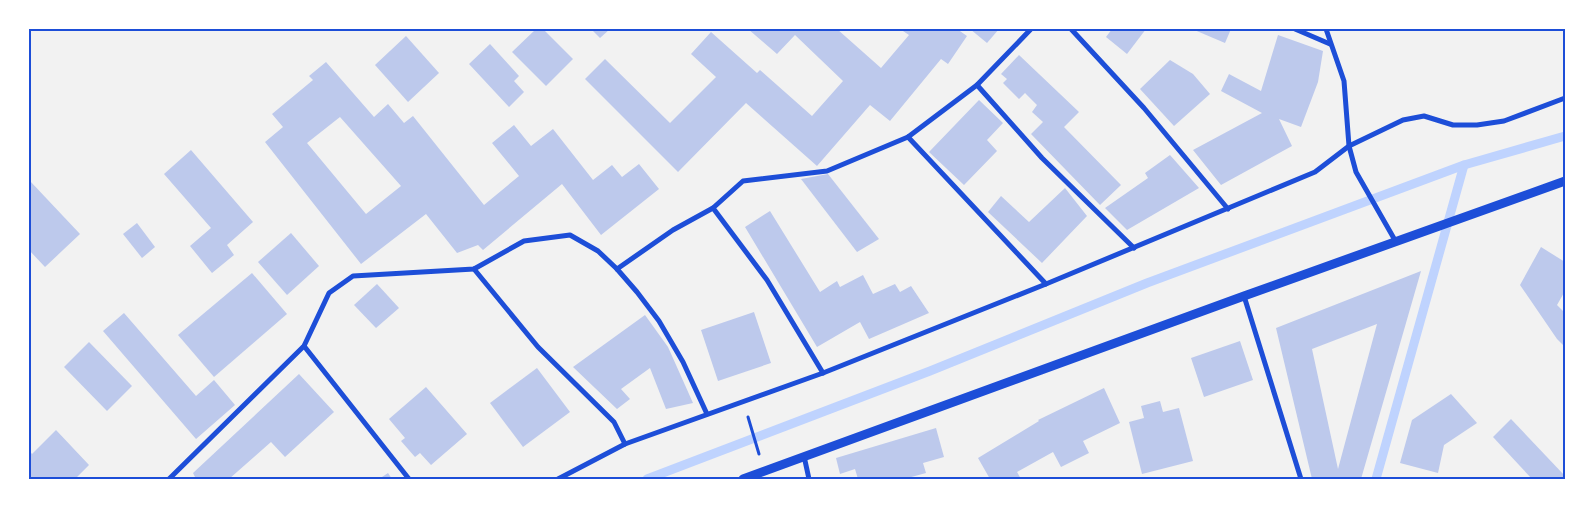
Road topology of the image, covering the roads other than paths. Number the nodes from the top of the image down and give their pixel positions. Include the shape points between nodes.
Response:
1 (1031, 29) edge
2 (1071, 29) edge
3 (1295, 29) edge
4 (1326, 29) edge
5 (1330, 44) junction
6 (977, 85) junction
7 (1565, 98) edge
8 (908, 137) junction
9 (1349, 146) junction
10 (1565, 181) edge
11 (713, 208) junction
12 (1228, 209) junction
13 (1396, 242) junction
14 (1134, 248) junction
15 (617, 268) junction
16 (474, 269) junction
17 (1046, 284) junction
18 (1244, 296) junction
19 (304, 346) junction
20 (823, 373) junction
21 (707, 414) junction
22 (625, 444) junction
23 (804, 456) junction
24 (169, 479) edge
25 (409, 479) edge
26 (558, 479) edge
27 (743, 479) edge
28 (809, 479) edge
29 (1301, 479) edge

1 - 6 street
2 - 12 street via 1144,108
3 - 5 street
4 - 5 street
5 - 9 street via 1344,81
6 - 8 street
6 - 14 street via 1042,158
7 - 9 street via 1504,121 1476,125 1453,125 1424,116 1403,120
8 - 11 street via 827,171 743,181
8 - 17 street
9 - 12 street via 1315,172
9 - 13 street via 1356,172
10 - 13 street
11 - 15 street via 673,230
11 - 20 street via 767,280
12 - 14 street
13 - 18 street
14 - 17 street
15 - 16 street via 598,251 570,235 524,241
15 - 21 street via 659,321 683,362
16 - 19 street via 353,276 329,292
16 - 22 street via 538,347 614,422
17 - 20 street
18 - 23 street
18 - 29 street
19 - 24 street
19 - 25 street
20 - 21 street
21 - 22 street
22 - 26 street
23 - 27 street
23 - 28 street

